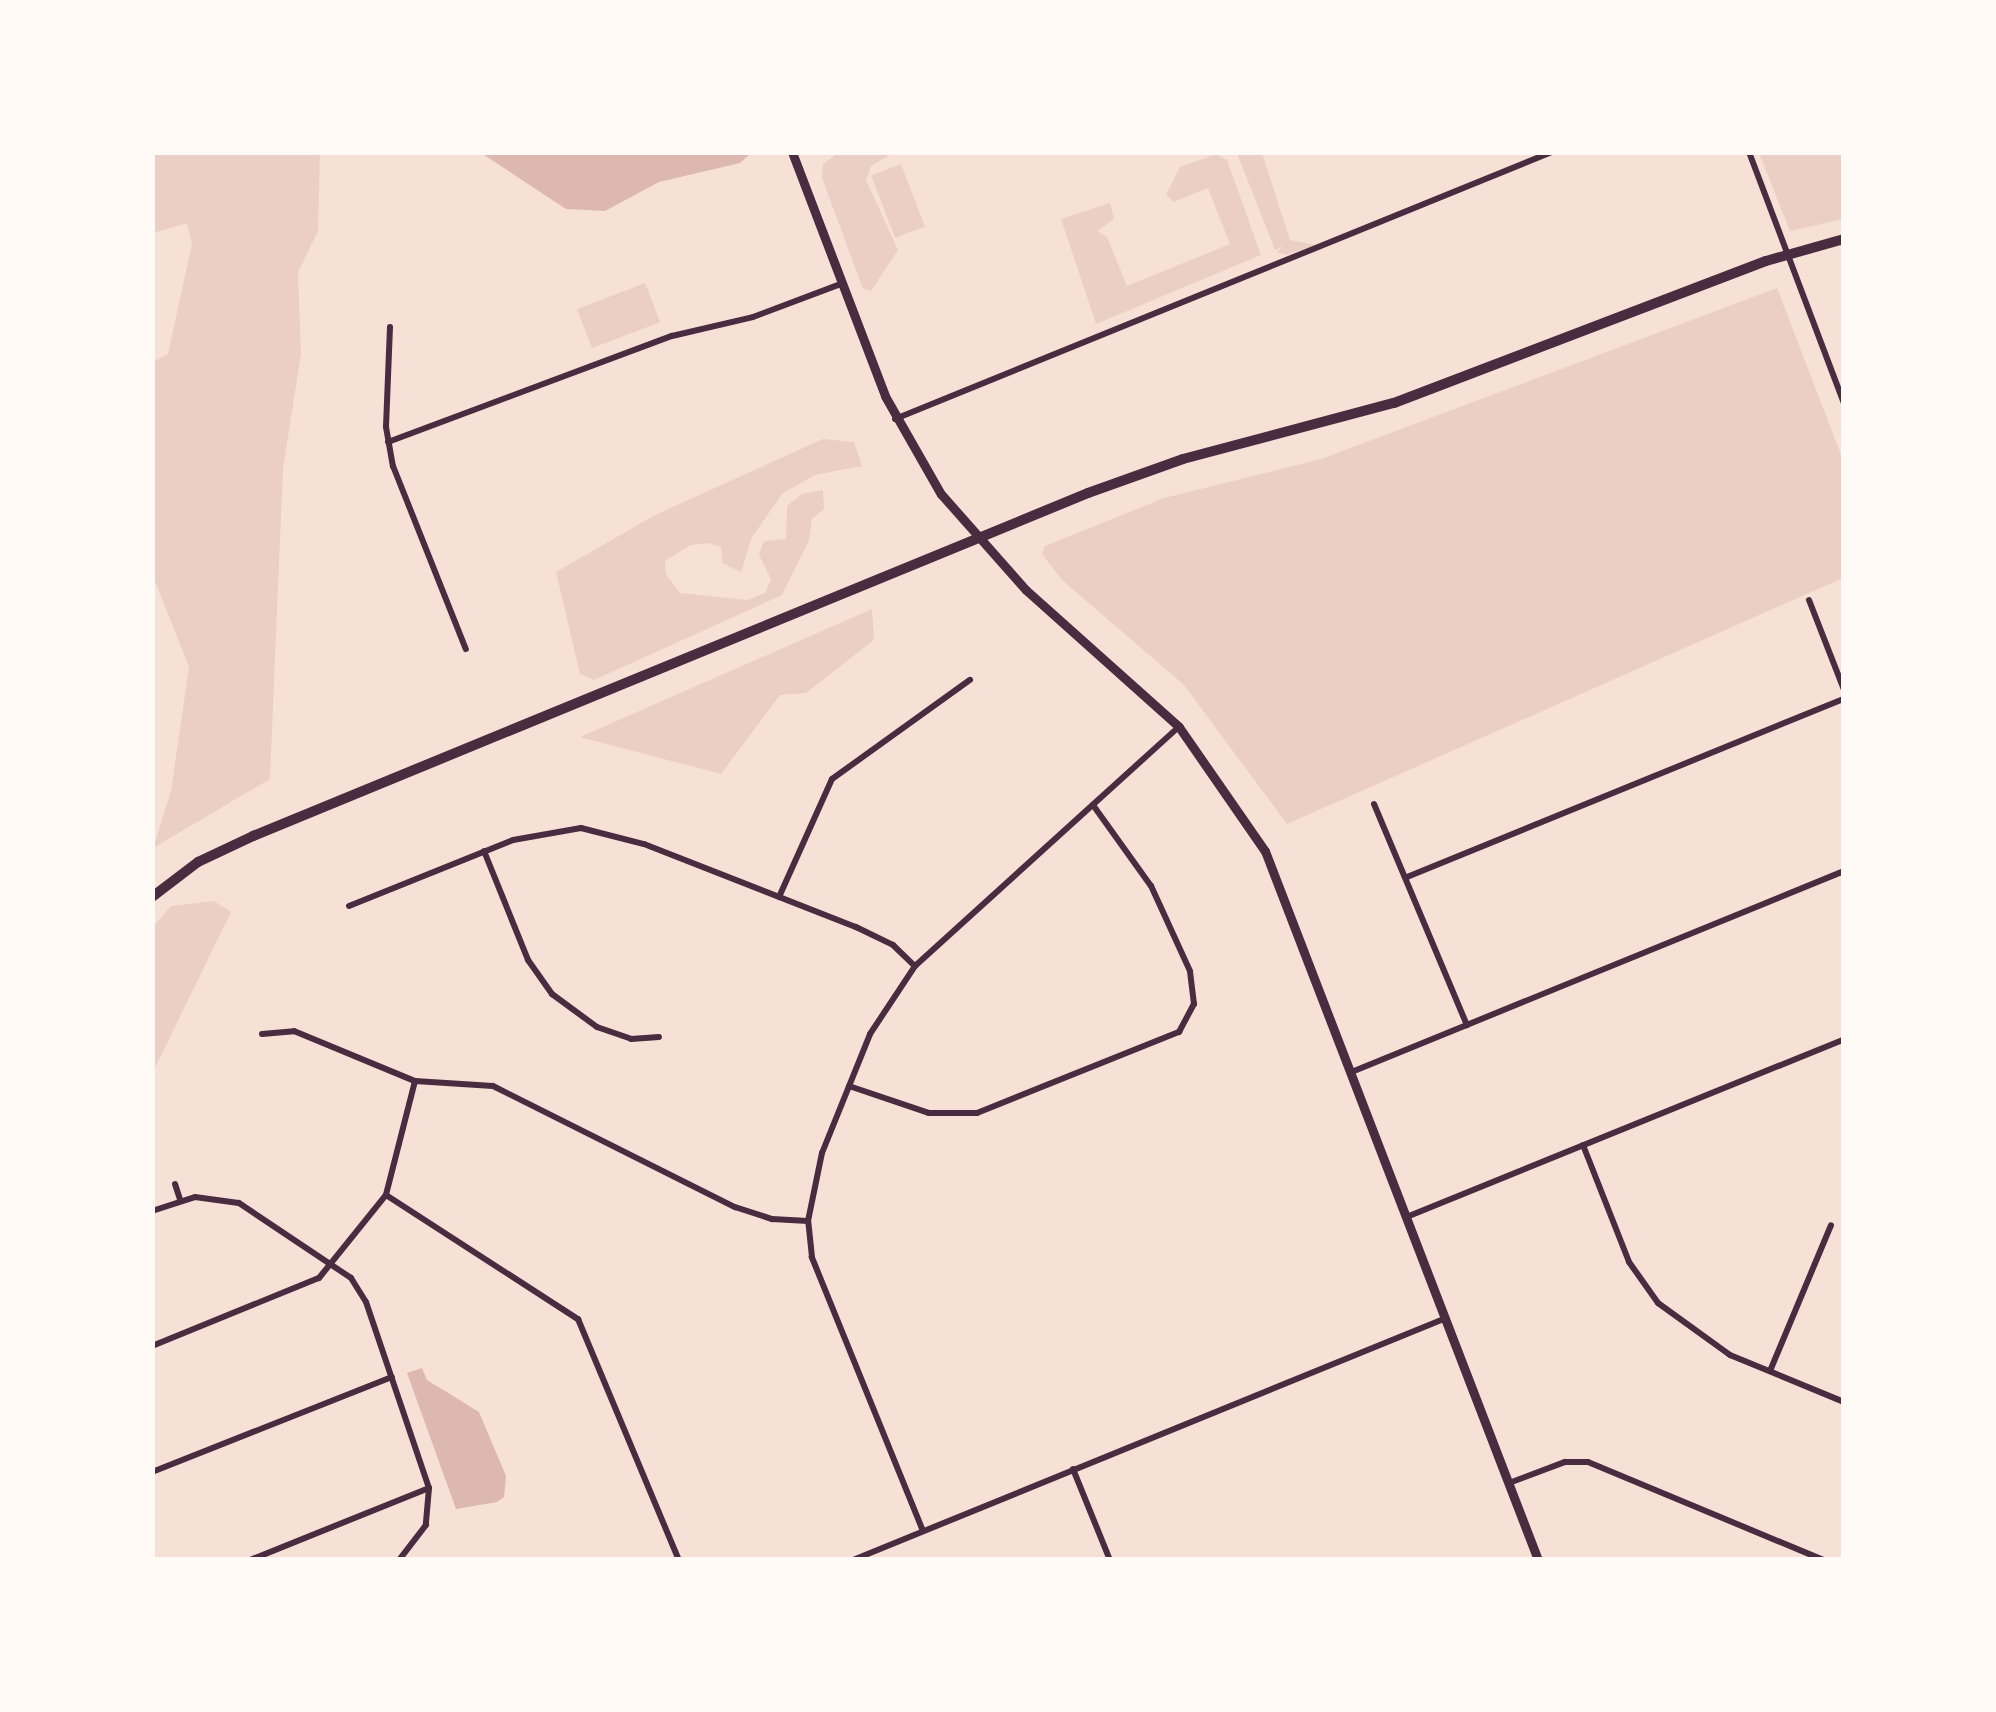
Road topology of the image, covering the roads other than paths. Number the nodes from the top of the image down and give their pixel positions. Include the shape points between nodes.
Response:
1 (792, 152) edge
2 (1552, 152) edge
3 (1750, 152) edge
4 (1844, 239) edge
5 (1786, 253) junction
6 (841, 284) junction
7 (390, 326) dead end
8 (1844, 404) edge
9 (895, 419) junction
10 (388, 442) junction
11 (978, 540) junction
12 (1809, 600) dead end
13 (466, 649) dead end
14 (970, 680) dead end
15 (1844, 690) edge
16 (1844, 699) edge
17 (1180, 727) junction
18 (1374, 804) dead end
19 (1093, 805) junction
20 (484, 851) junction
21 (1844, 870) edge
22 (1407, 877) junction
23 (152, 896) edge
24 (779, 897) junction
25 (349, 906) dead end
26 (915, 966) junction
27 (1468, 1025) junction
28 (262, 1034) dead end
29 (659, 1037) dead end
30 (1844, 1039) edge
31 (1354, 1071) junction
32 (414, 1081) junction
33 (849, 1086) junction
34 (1583, 1145) junction
35 (175, 1184) dead end
36 (386, 1195) junction
37 (180, 1199) junction
38 (152, 1211) edge
39 (1409, 1216) junction
40 (808, 1221) junction
41 (1831, 1225) dead end
42 (336, 1264) junction
43 (1447, 1318) junction
44 (152, 1346) edge
45 (1770, 1372) junction
46 (392, 1377) junction
47 (1844, 1402) edge
48 (1073, 1469) junction
49 (152, 1472) edge
50 (1508, 1483) junction
51 (428, 1488) junction
52 (923, 1531) junction
53 (250, 1560) edge
54 (399, 1560) edge
55 (679, 1560) edge
56 (853, 1560) edge
57 (1110, 1560) edge
58 (1538, 1560) edge
59 (1824, 1560) edge

1 - 6 street
2 - 9 street
3 - 5 street
4 - 5 main road
5 - 8 street
5 - 11 main road via 1394,403 1148,471
6 - 9 street
6 - 10 street via 672,336
7 - 10 street
9 - 11 street
10 - 13 street
11 - 17 street
11 - 23 main road via 253,836 198,862
12 - 15 street
14 - 24 street via 832,779
16 - 22 street
17 - 19 street
17 - 31 street via 1265,851
18 - 22 street
19 - 26 street
19 - 33 street via 1151,886 1190,971 1194,1004 1179,1032 1006,1106 962,1115 929,1113
20 - 24 street via 539,832 594,830
20 - 25 street
20 - 29 street via 528,960 552,994 598,1027 631,1038
21 - 27 street
22 - 27 street
24 - 26 street via 877,936
26 - 33 street via 882,1012
27 - 31 street
28 - 32 street via 294,1031
30 - 34 street
31 - 39 street
32 - 36 street
32 - 40 street via 504,1090 735,1207
33 - 40 street via 811,1187
34 - 39 street
34 - 45 street via 1629,1262 1658,1303 1705,1341
35 - 37 street
36 - 42 street
36 - 55 street via 578,1319
37 - 38 street
37 - 42 street via 210,1196 239,1203
39 - 43 street
40 - 52 street via 818,1274
41 - 45 street
42 - 44 street via 319,1278
42 - 46 street via 366,1302
43 - 48 street
43 - 50 street
45 - 47 street
46 - 49 street
46 - 51 street
48 - 52 street
48 - 57 street
50 - 58 street
50 - 59 street via 1565,1462 1588,1462
51 - 53 street
51 - 54 street via 426,1525
52 - 56 street

